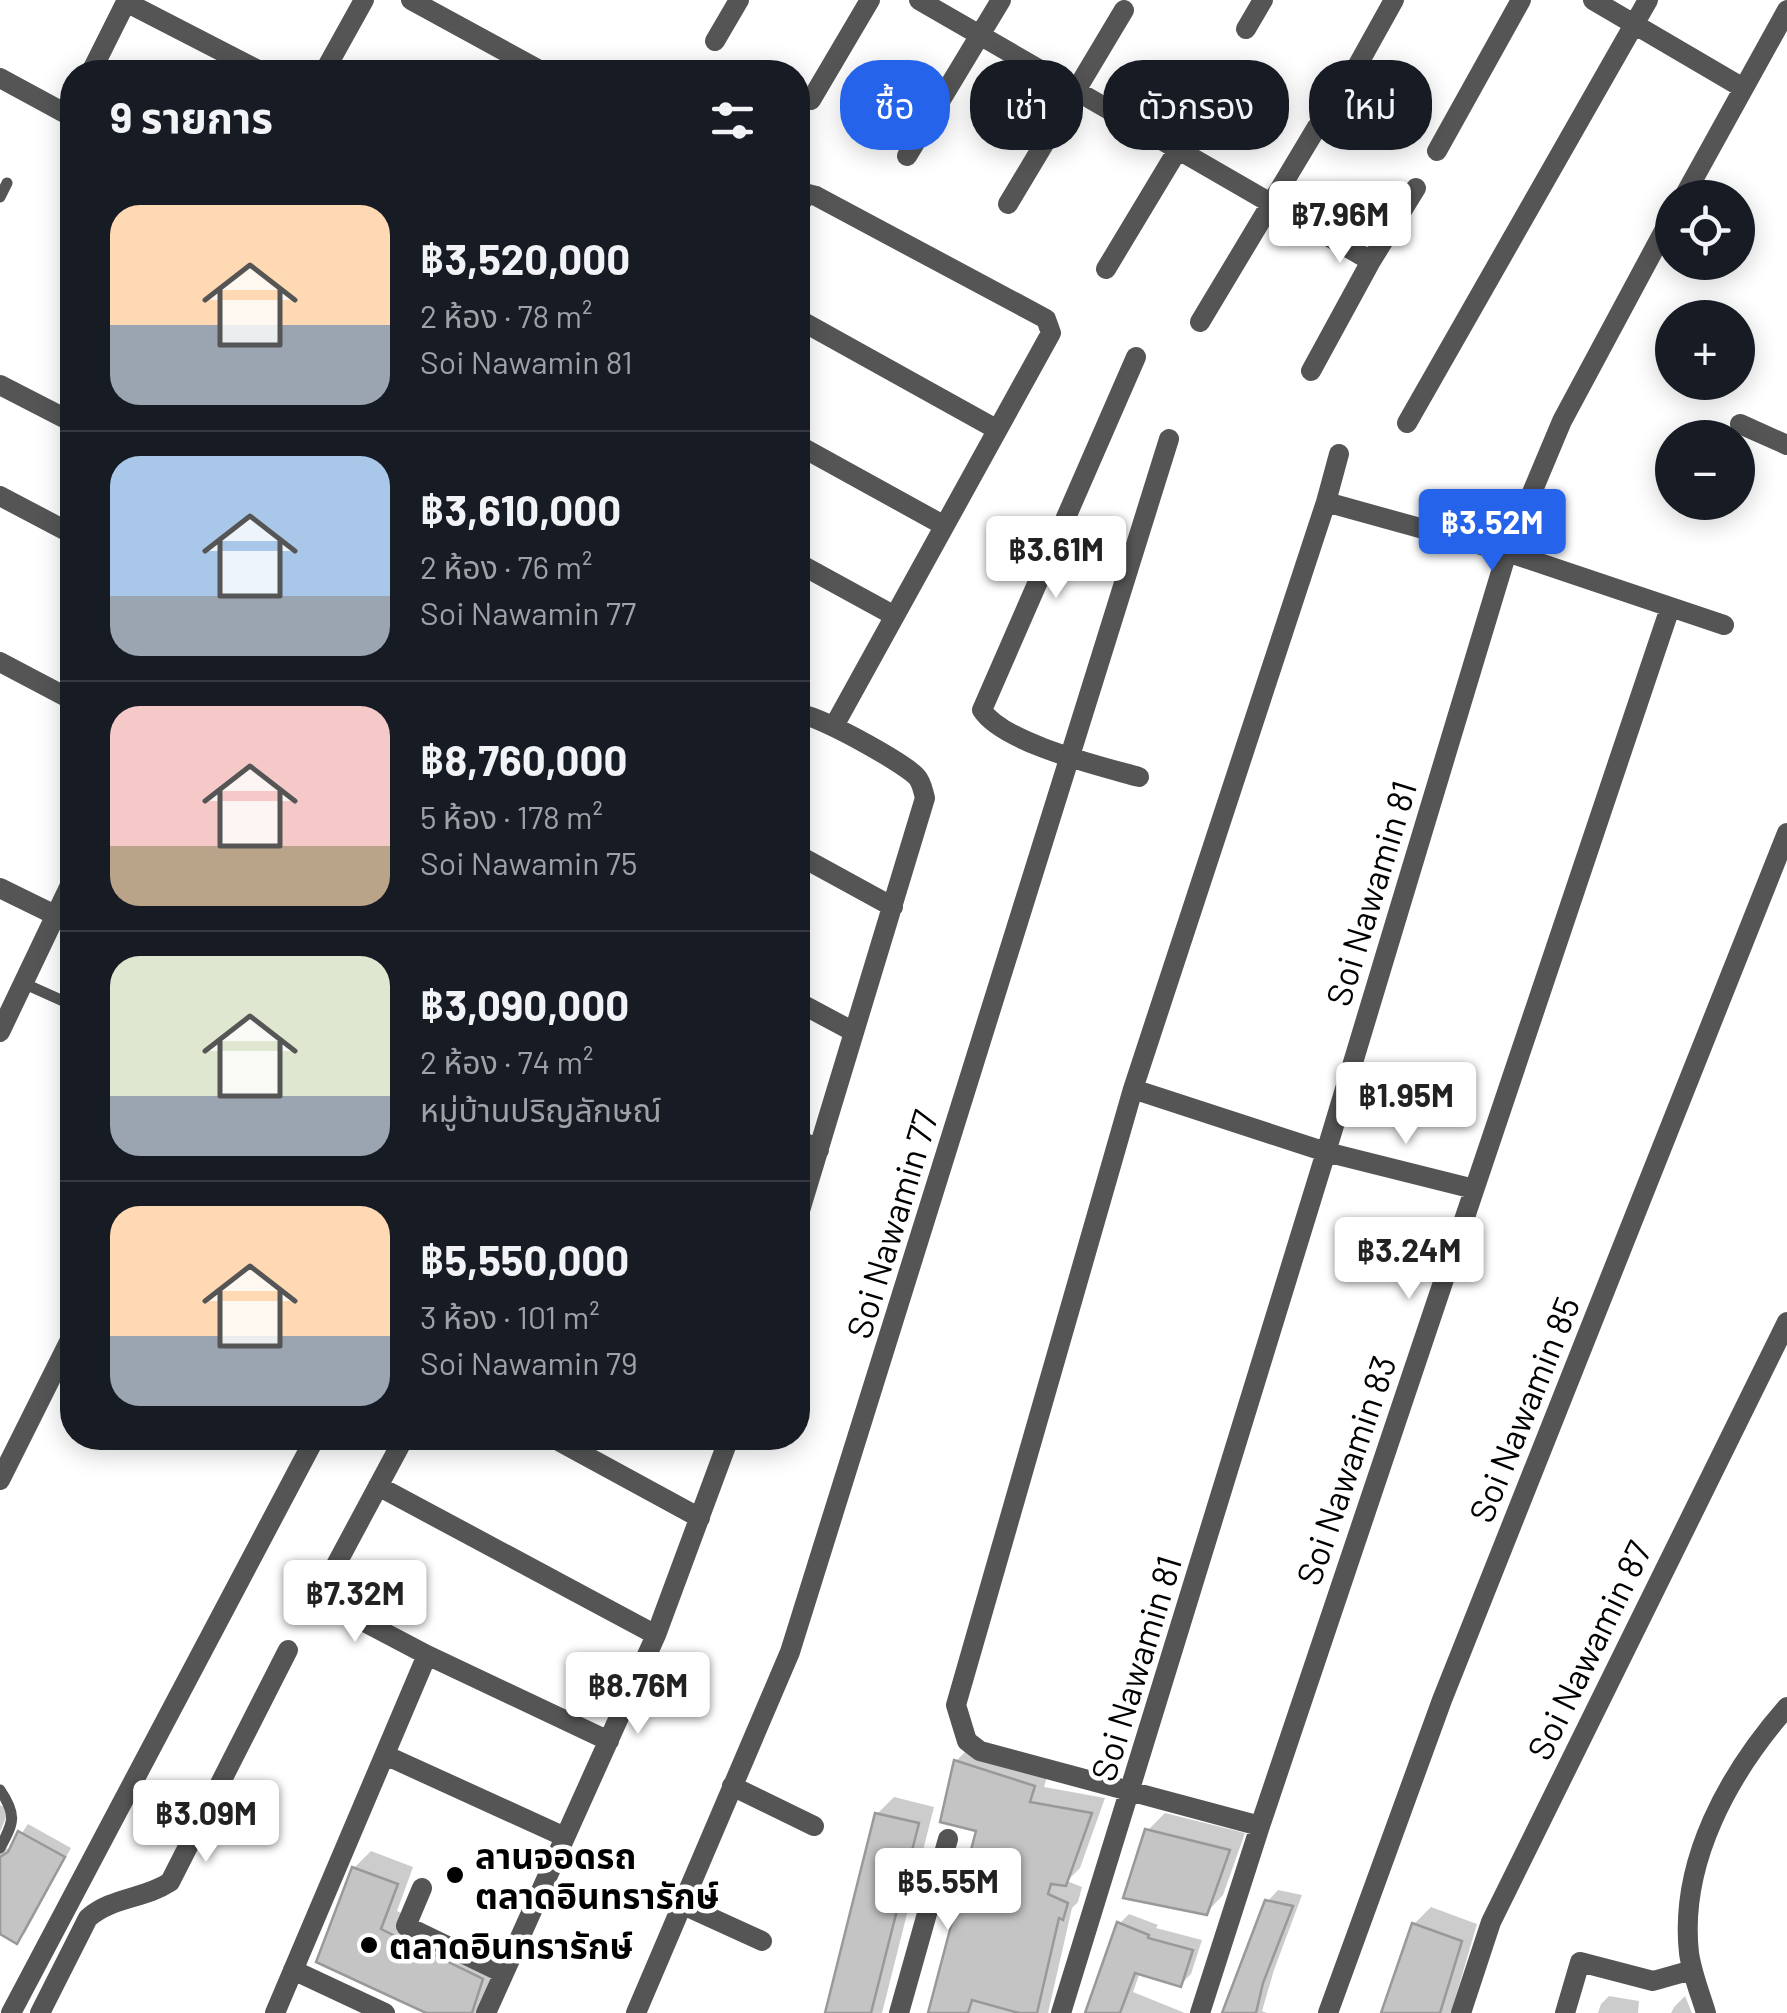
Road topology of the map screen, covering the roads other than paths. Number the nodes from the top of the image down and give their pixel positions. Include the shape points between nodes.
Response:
1 (364, 0) edge
2 (411, 0) edge
3 (739, 0) edge
4 (870, 0) edge
5 (919, 0) edge
6 (1002, 0) edge
7 (1263, 0) edge
8 (1394, 0) edge
9 (1521, 0) edge
10 (1593, 0) edge
11 (1648, 0) edge
12 (127, 1) edge
13 (1124, 10) dead end
14 (1787, 10) edge
15 (1634, 24) junction
16 (1246, 30) dead end
17 (979, 35) junction
18 (715, 41) dead end
19 (97, 60) edge
20 (239, 60) edge
21 (331, 60) edge
22 (517, 60) edge
23 (1022, 60) edge
24 (1361, 60) edge
25 (0, 78) edge
26 (1083, 79) edge
27 (1742, 88) junction
28 (811, 100) dead end
29 (60, 108) edge
30 (1309, 142) edge
31 (1040, 150) edge
32 (1178, 150) joint
33 (1437, 150) dead end
34 (907, 156) dead end
35 (1692, 180) edge
36 (8, 183) dead end
37 (1416, 188) dead end
38 (810, 194) edge
39 (0, 198) edge
40 (1008, 204) dead end
41 (1272, 204) junction
42 (1655, 248) edge
43 (1371, 261) junction
44 (1106, 269) dead end
45 (1200, 322) dead end
46 (810, 327) edge
47 (1136, 356) dead end
48 (1312, 371) dead end
49 (0, 386) edge
50 (60, 415) edge
51 (1407, 423) dead end
52 (996, 429) junction
53 (1755, 431) edge
54 (1169, 440) dead end
55 (1787, 445) edge
56 (810, 452) edge
57 (1339, 454) dead end
58 (0, 496) edge
59 (1326, 502) junction
60 (944, 525) junction
61 (60, 528) edge
62 (1507, 552) junction
63 (810, 570) edge
64 (1670, 608) junction
65 (893, 615) junction
66 (1724, 625) dead end
67 (0, 662) edge
68 (60, 694) edge
69 (810, 715) edge
70 (834, 726) junction
71 (1072, 758) junction
72 (1138, 777) dead end
73 (1787, 833) edge
74 (810, 862) edge
75 (0, 888) edge
76 (60, 905) edge
77 (893, 907) junction
78 (55, 915) junction
79 (23, 983) junction
80 (60, 1000) edge
81 (810, 1008) edge
82 (2, 1025) edge
83 (854, 1032) junction
84 (1133, 1088) junction
85 (810, 1145) edge
86 (819, 1150) junction
87 (1326, 1152) junction
88 (810, 1179) edge
89 (1474, 1189) junction
90 (1787, 1322) edge
91 (60, 1360) edge
92 (309, 1450) edge
93 (398, 1450) edge
94 (575, 1450) edge
95 (724, 1450) edge
96 (0, 1480) edge
97 (378, 1486) junction
98 (700, 1518) junction
99 (656, 1635) junction
100 (288, 1650) dead end
101 (427, 1655) junction
102 (1787, 1706) edge
103 (609, 1742) junction
104 (385, 1755) junction
105 (732, 1786) junction
106 (0, 1790) edge
107 (1132, 1791) junction
108 (814, 1826) dead end
109 (1260, 1826) junction
110 (565, 1837) junction
111 (948, 1840) dead end
112 (0, 1848) edge
113 (422, 1888) dead end
114 (683, 1905) junction
115 (762, 1941) dead end
116 (293, 1970) junction
117 (1692, 1970) junction
118 (503, 1973) junction
119 (10, 2013) edge
120 (40, 2013) edge
121 (275, 2013) edge
122 (385, 2013) edge
123 (486, 2013) edge
124 (636, 2013) edge
125 (899, 2013) edge
126 (1061, 2013) edge
127 (1200, 2013) edge
128 (1328, 2013) edge
129 (1461, 2013) edge
130 (1565, 2013) edge
131 (1706, 2013) edge

1 - 21 street
2 - 22 street
3 - 18 street
4 - 28 street
5 - 17 street
6 - 17 street
7 - 16 street
8 - 24 street
9 - 33 street
10 - 15 street
11 - 15 street
12 - 19 street
12 - 20 street
13 - 26 street
14 - 27 street
15 - 27 street
15 - 51 street
17 - 23 street
17 - 34 street
25 - 29 street
27 - 35 street
30 - 41 street
31 - 40 street
32 - 41 street
32 - 44 street
36 - 39 lane
37 - 43 street
38 - 52 street via 1046,319 1052,333
41 - 43 street
41 - 45 street
42 - 62 street, Soi Nawamin 81 via 1562,421
43 - 48 street
46 - 52 street
47 - 71 street via 982,710 1004,730
49 - 50 street
52 - 60 street
53 - 55 street
54 - 71 street, Soi Nawamin 77
56 - 60 street
57 - 59 street
58 - 61 street
59 - 62 street
59 - 84 street
60 - 65 street
62 - 64 street
62 - 87 street, Soi Nawamin 81
63 - 65 street
64 - 66 street
64 - 89 street, Soi Nawamin 83
65 - 70 street
67 - 68 street
69 - 70 street
70 - 77 street via 921,784 925,798
71 - 72 street
71 - 105 street, Soi Nawamin 77 via 790,1652
73 - 128 street, Soi Nawamin 85 via 1442,1700
74 - 77 street
75 - 78 street
76 - 78 street
77 - 83 street
78 - 79 street
79 - 80 lane
79 - 82 street
81 - 83 street
83 - 86 street
84 - 87 street
84 - 107 street via 956,1704 966,1741 980,1751
85 - 86 street
86 - 88 street
87 - 89 street
87 - 107 street, Soi Nawamin 81
89 - 109 street, Soi Nawamin 83
90 - 129 street, Soi Nawamin 87 via 1491,1922
91 - 96 street
92 - 119 street
93 - 97 street
94 - 98 street
95 - 98 street
97 - 99 street
97 - 101 street via 322,1591 332,1605
98 - 99 street
99 - 103 street
100 - 120 street via 170,1882 88,1918
101 - 103 street
101 - 104 street
102 - 117 street via 1726,1792 1703,1843 1690,1912
103 - 110 street
104 - 110 street
104 - 116 street
105 - 108 street
105 - 114 street, Soi Nawamin 77
106 - 112 lane via 12,1806 12,1825
107 - 109 street
107 - 126 street, Soi Nawamin 81
109 - 127 street, Soi Nawamin 83
110 - 118 street
111 - 125 street
113 - 118 street via 406,1926
114 - 115 street
114 - 124 street, Soi Nawamin 77
116 - 121 street
116 - 122 street
117 - 130 street via 1653,1980 1580,1962
117 - 131 street
118 - 123 street

